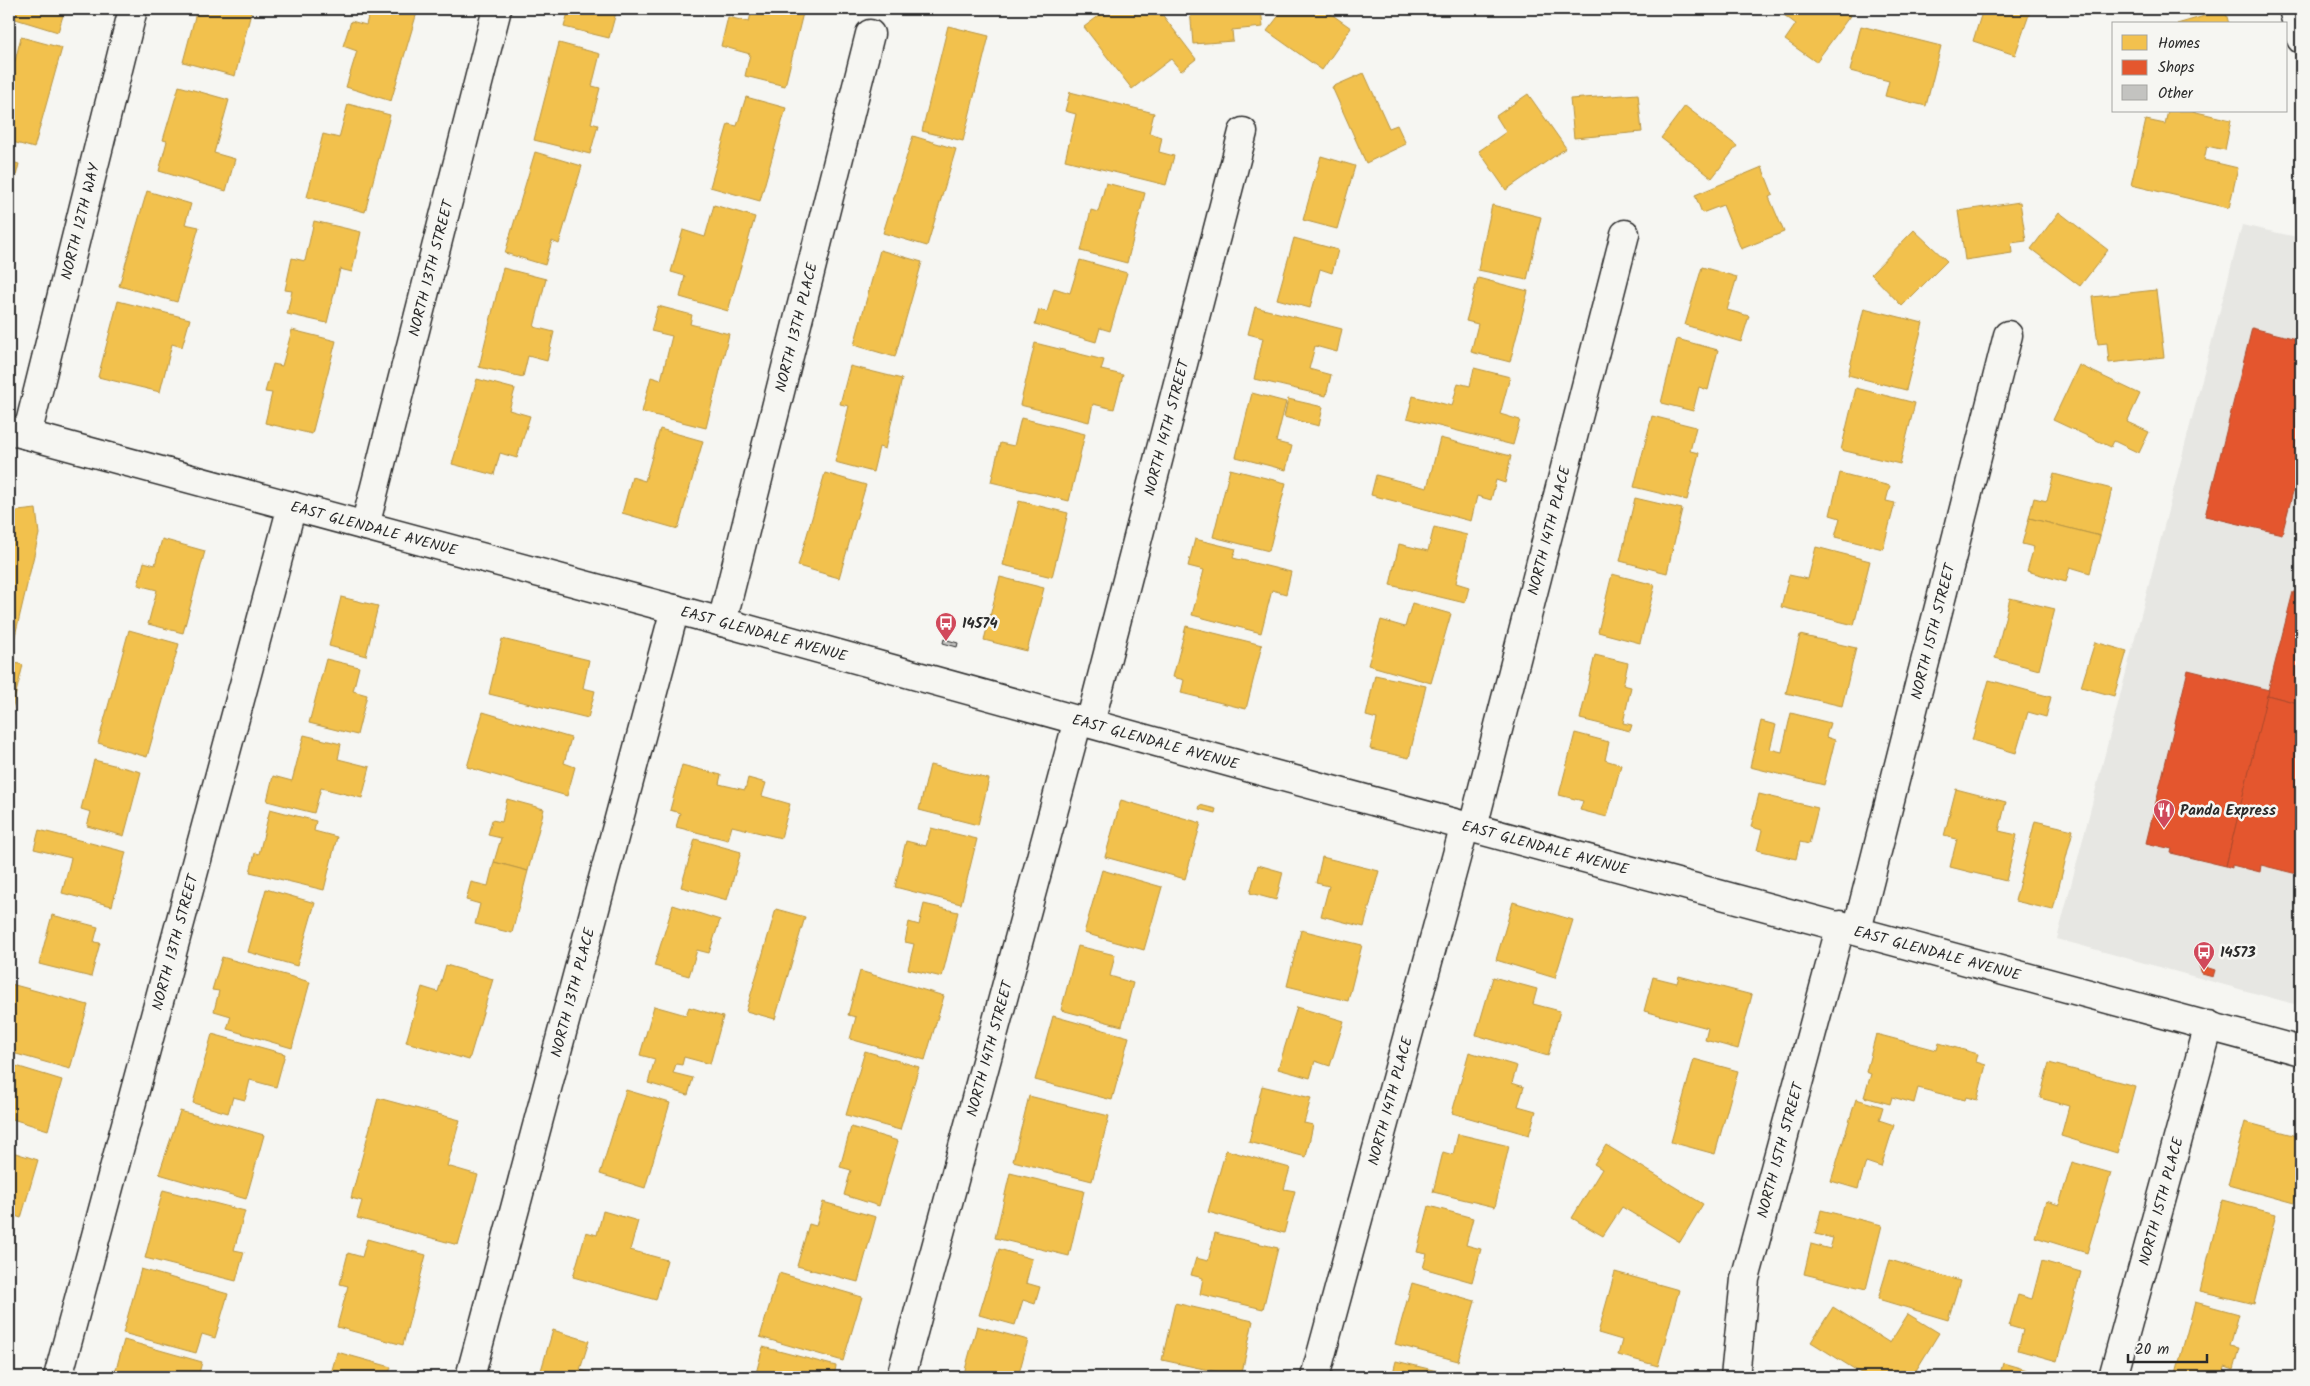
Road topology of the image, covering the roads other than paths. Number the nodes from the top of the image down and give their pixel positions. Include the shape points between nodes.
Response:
1 (133, 9) edge
2 (497, 9) edge
3 (2293, 9) edge
4 (870, 34) dead end
5 (2301, 40) edge
6 (1243, 132) dead end
7 (1625, 234) dead end
8 (2008, 335) dead end
9 (18, 432) edge
10 (292, 506) junction
11 (365, 526) junction
12 (675, 609) junction
13 (722, 622) junction
14 (1084, 722) junction
15 (1469, 826) junction
16 (1849, 928) junction
17 (2209, 1025) junction
18 (2301, 1050) edge
19 (58, 1377) edge
20 (470, 1377) edge
21 (901, 1377) edge
22 (1315, 1377) edge
23 (1735, 1377) edge
24 (2113, 1377) edge

1 - 9 street, NORTH 12TH WAY
2 - 11 street, NORTH 13TH STREET
3 - 5 street
4 - 13 street, NORTH 13TH PLACE
6 - 14 street, NORTH 14TH STREET
7 - 15 street, NORTH 14TH PLACE
8 - 16 street, NORTH 15TH STREET
9 - 10 street, EAST GLENDALE AVENUE
10 - 11 street, EAST GLENDALE AVENUE
10 - 19 street, NORTH 13TH STREET
11 - 12 street, EAST GLENDALE AVENUE
12 - 13 street, EAST GLENDALE AVENUE
12 - 20 street, NORTH 13TH PLACE
13 - 14 street, EAST GLENDALE AVENUE
14 - 15 street, EAST GLENDALE AVENUE
14 - 21 street, NORTH 14TH STREET
15 - 16 street, EAST GLENDALE AVENUE
15 - 22 street, NORTH 14TH PLACE
16 - 17 street, EAST GLENDALE AVENUE
16 - 23 street, NORTH 15TH STREET via 1745,1279
17 - 18 street, EAST GLENDALE AVENUE
17 - 24 street, NORTH 15TH PLACE

